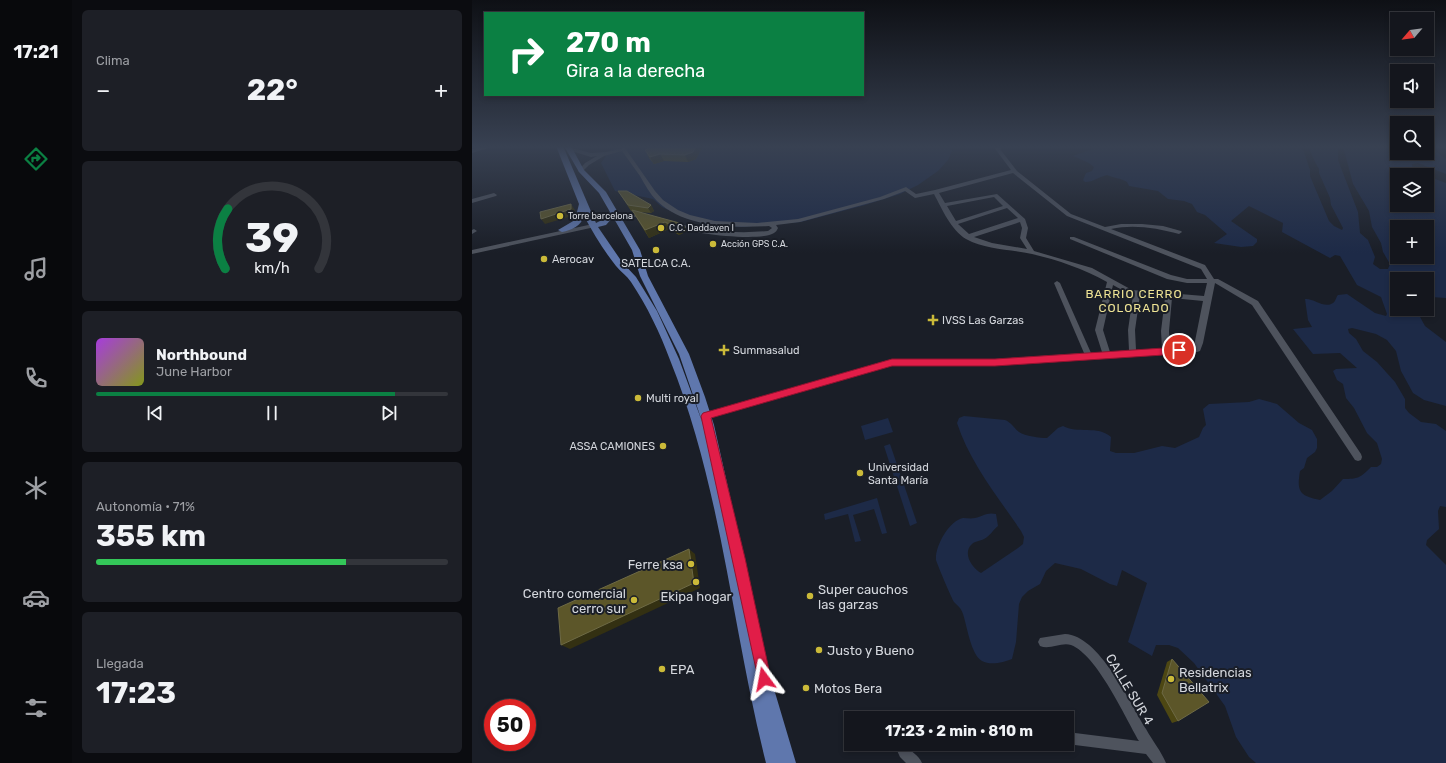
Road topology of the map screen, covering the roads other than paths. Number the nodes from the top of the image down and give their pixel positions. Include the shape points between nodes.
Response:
1 (575, 182) edge
2 (592, 182) edge
3 (646, 182) edge
4 (975, 182) edge
5 (1027, 182) edge
6 (936, 192) junction
7 (494, 195) dead end
8 (472, 201) edge
9 (582, 205) junction
10 (943, 205) junction
11 (1008, 206) junction
12 (615, 214) junction
13 (649, 216) edge
14 (1022, 220) junction
15 (666, 222) edge
16 (954, 223) junction
17 (598, 224) junction
18 (771, 224) junction
19 (1105, 229) junction
20 (562, 230) joint
21 (1179, 232) dead end
22 (968, 237) junction
23 (1072, 238) dead end
24 (472, 249) edge
25 (472, 252) edge
26 (1032, 252) junction
27 (1211, 280) junction
28 (1110, 282) junction
29 (1056, 283) dead end
30 (1137, 292) junction
31 (1169, 295) junction
32 (1208, 299) junction
33 (1166, 351) junction
34 (1133, 353) junction
35 (1107, 355) junction
36 (1089, 356) junction
37 (706, 416) junction
38 (1358, 457) dead end
39 (1044, 642) dead end
40 (1074, 739) edge
41 (1148, 748) junction
42 (903, 751) edge
43 (774, 763) edge
44 (788, 763) edge
45 (916, 763) edge
46 (1160, 763) edge

1 - 9 main road
2 - 12 main road via 602,192
3 - 18 street via 660,200 689,216 715,223
4 - 6 street
5 - 19 street via 1062,210
6 - 10 street
6 - 18 street via 914,196 906,189 798,221
7 - 8 street
9 - 17 main road
9 - 20 main road via 578,222
10 - 11 street via 995,195
10 - 16 street
11 - 14 street
11 - 16 street
12 - 13 street
12 - 17 main road
12 - 37 main road via 636,250 647,284 684,354
14 - 22 street
14 - 26 street via 1025,228 1023,238
15 - 18 street via 708,234 739,236 772,232 775,228
16 - 22 street
17 - 25 street
17 - 43 main road via 619,264 634,279 664,334 692,406 715,490 760,710
19 - 21 street via 1124,226 1164,228
19 - 27 street via 1203,267
20 - 24 street
22 - 26 street via 1006,248
23 - 27 street via 1169,277 1201,282
26 - 28 street via 1090,270
27 - 32 street
27 - 38 street via 1248,298 1259,307
28 - 30 street via 1123,289
28 - 35 street via 1099,330
29 - 36 street
30 - 31 street
30 - 34 street via 1131,326
31 - 32 street
31 - 33 street via 1165,331
32 - 33 street via 1199,346 1193,350
33 - 34 street
34 - 35 street
35 - 36 street
36 - 37 street via 995,362 892,362
37 - 44 main road via 764,679
39 - 41 street, CALLE SUR 4 via 1071,640 1100,662
40 - 41 street
41 - 46 street, CALLE SUR 4
42 - 45 street

